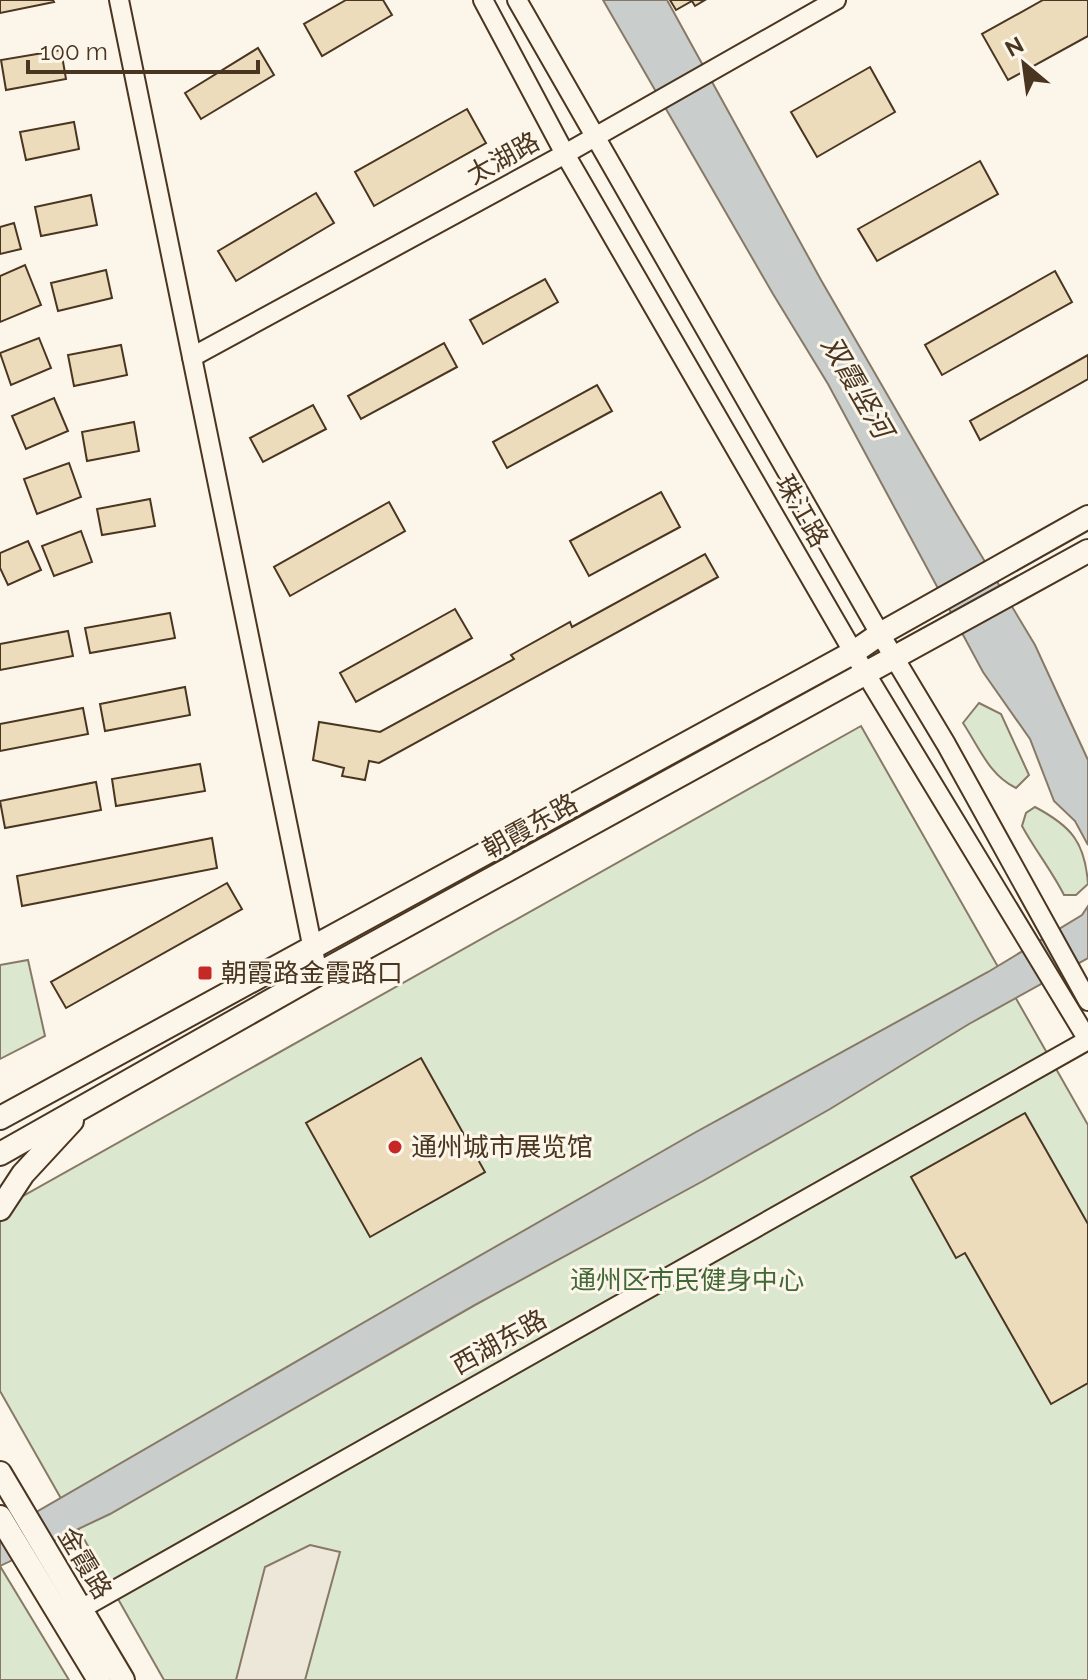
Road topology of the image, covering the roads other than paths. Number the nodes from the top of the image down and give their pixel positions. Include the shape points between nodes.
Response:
1 (119, 0) edge
2 (483, 0) edge
3 (517, 0) edge
4 (836, 0) edge
5 (595, 136) junction
6 (565, 154) junction
7 (192, 357) junction
8 (1088, 517) edge
9 (1088, 551) edge
10 (880, 634) junction
11 (854, 652) junction
12 (894, 658) junction
13 (866, 674) junction
14 (312, 948) junction
15 (318, 974) junction
16 (1088, 1001) edge
17 (1088, 1040) edge
18 (86, 1105) junction
19 (3, 1115) edge
20 (0, 1154) edge
21 (0, 1209) edge
22 (5, 1483) edge
23 (1, 1519) edge
24 (72, 1615) junction
25 (99, 1680) edge
26 (123, 1680) edge

1 - 7 street
2 - 6 street, 珠江路
3 - 5 street, 珠江路
4 - 5 street, 太湖路
5 - 6 street, 太湖路
5 - 10 street, 珠江路
6 - 7 street, 太湖路
6 - 11 street, 珠江路
7 - 14 street
8 - 10 main road, 朝霞东路
9 - 12 main road, 朝霞东路
10 - 11 main road, 朝霞东路
10 - 12 street, 珠江路
11 - 13 street, 珠江路
11 - 14 main road, 朝霞东路
12 - 13 main road, 朝霞东路
12 - 16 street, 珠江路
13 - 15 main road, 朝霞东路
13 - 17 street, 珠江路
14 - 15 street
14 - 19 main road, 朝霞东路
15 - 18 main road, 朝霞东路
17 - 24 street, 西湖东路
18 - 20 main road, 朝霞东路
18 - 21 main road via 23,1174
22 - 24 main road, 金霞路 via 57,1570
23 - 24 main road, 金霞路 via 33,1572
24 - 25 main road, 金霞路
24 - 26 main road, 金霞路

